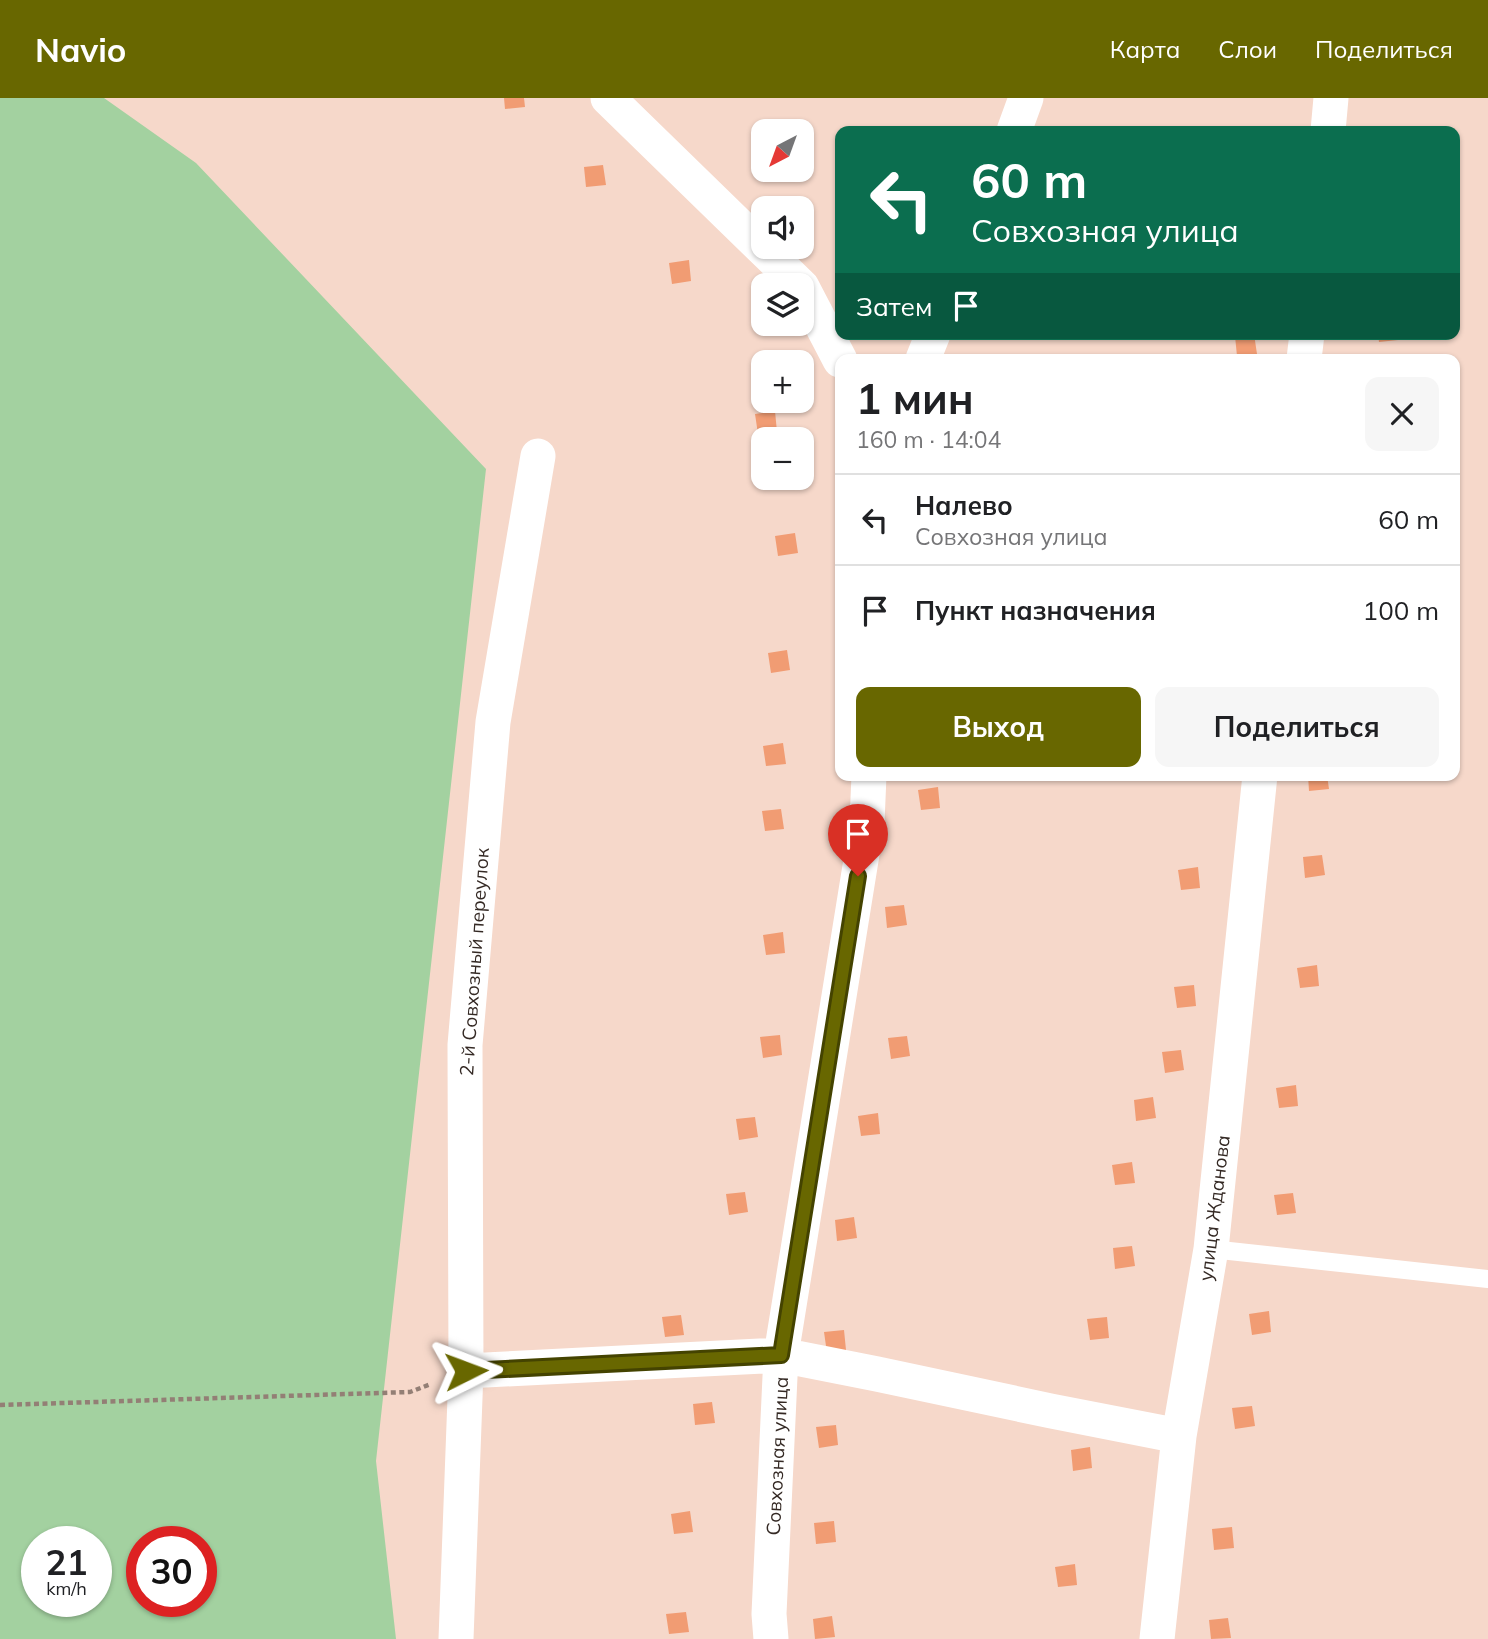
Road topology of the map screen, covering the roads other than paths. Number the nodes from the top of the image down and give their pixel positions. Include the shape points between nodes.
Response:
1 (608, 98) edge
2 (1026, 98) edge
3 (1331, 98) edge
4 (1016, 126) edge
5 (1328, 126) edge
6 (788, 273) edge
7 (814, 311) edge
8 (837, 354) edge
9 (538, 456) dead end
10 (869, 781) edge
11 (1260, 781) edge
12 (1211, 1250) junction
13 (1488, 1279) edge
14 (781, 1355) junction
15 (466, 1371) junction
16 (1180, 1436) junction
17 (456, 1639) edge
18 (771, 1639) edge
19 (1157, 1639) edge

1 - 6 street
2 - 4 street
3 - 5 street
7 - 8 street
9 - 15 street, 2-й Совхозный переулок via 493,722 465,1045
10 - 14 street, Совхозная улица via 867,823
11 - 12 street, улица Жданова
12 - 13 lane
12 - 16 street, улица Жданова
14 - 15 street
14 - 16 street
14 - 18 street, Совхозная улица
15 - 17 street, 2-й Совхозный переулок
16 - 19 street, улица Жданова

